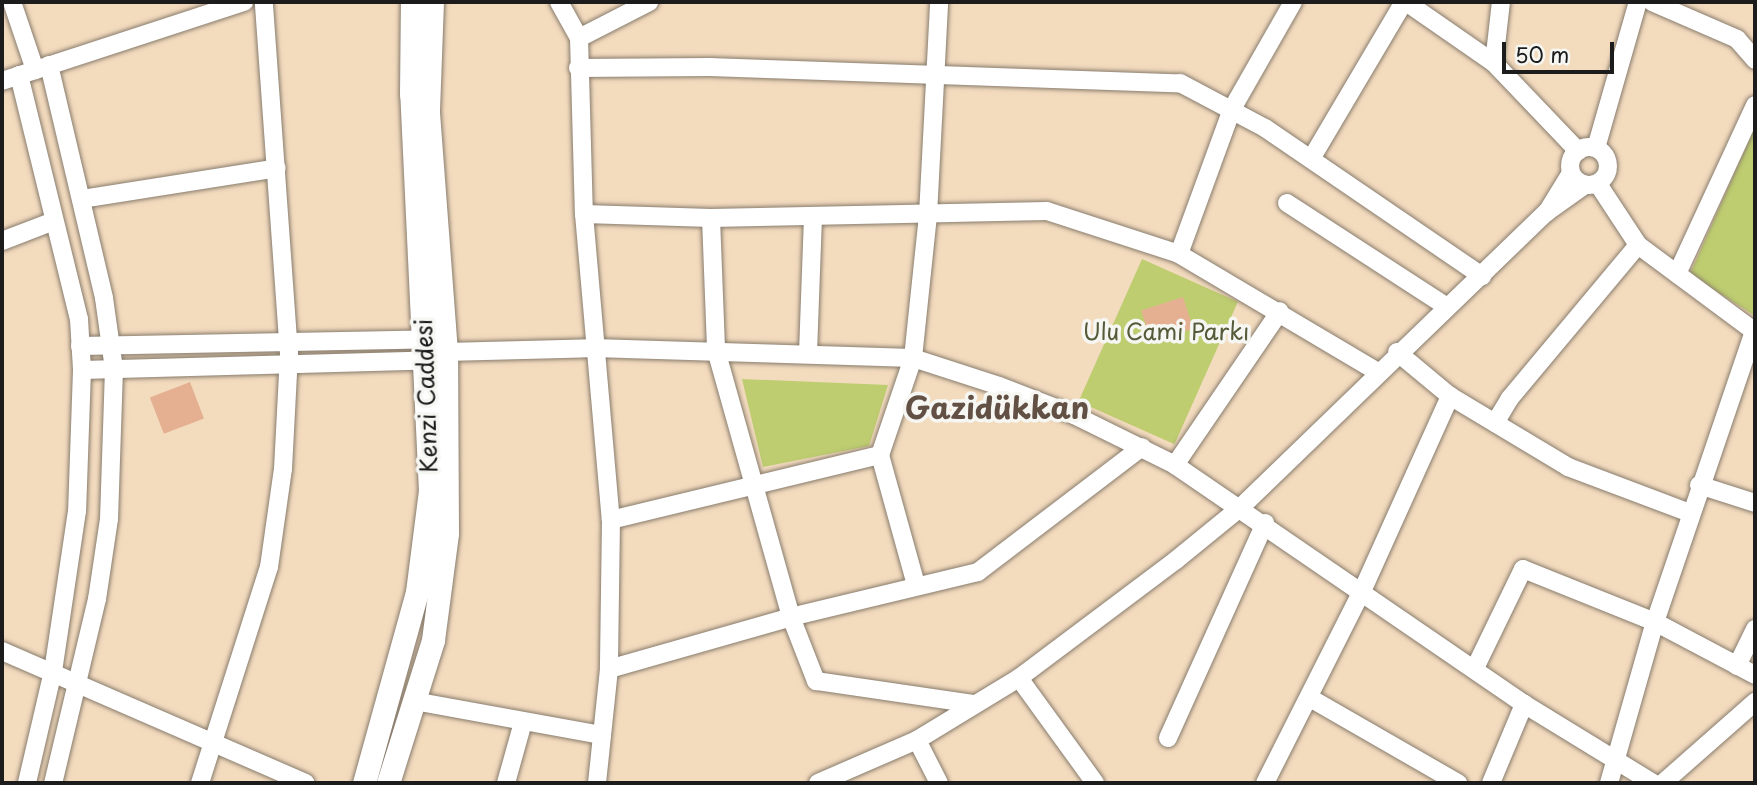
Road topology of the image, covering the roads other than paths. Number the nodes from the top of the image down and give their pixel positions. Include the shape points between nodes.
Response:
1 (12, 2) edge
2 (244, 2) edge
3 (264, 2) edge
4 (412, 2) edge
5 (432, 2) edge
6 (559, 2) edge
7 (649, 2) edge
8 (939, 2) edge
9 (1293, 2) edge
10 (1405, 2) edge
11 (1502, 2) edge
12 (1638, 2) edge
13 (1652, 2) edge
14 (579, 38) junction
15 (1755, 60) edge
16 (1494, 63) junction
17 (578, 68) junction
18 (26, 73) edge
19 (932, 77) junction
20 (1755, 105) edge
21 (1232, 109) junction
22 (1587, 149) junction
23 (1311, 159) junction
24 (277, 168) junction
25 (1571, 173) junction
26 (1591, 184) junction
27 (82, 199) junction
28 (1287, 203) dead end
29 (1547, 212) junction
30 (584, 214) junction
31 (928, 215) junction
32 (813, 217) junction
33 (711, 218) junction
34 (54, 221) junction
35 (2, 241) edge
36 (1638, 245) junction
37 (1179, 254) junction
38 (1677, 274) junction
39 (1482, 276) junction
40 (1447, 307) junction
41 (1280, 311) junction
42 (1754, 331) edge
43 (289, 344) junction
44 (110, 345) junction
45 (80, 346) junction
46 (594, 348) junction
47 (437, 350) junction
48 (716, 350) junction
49 (1397, 352) junction
50 (808, 353) junction
51 (913, 358) junction
52 (289, 363) junction
53 (114, 369) junction
54 (82, 370) junction
55 (1378, 372) junction
56 (1450, 396) junction
57 (1495, 423) junction
58 (1142, 447) junction
59 (880, 455) junction
60 (1175, 465) junction
61 (753, 485) junction
62 (1699, 485) junction
63 (1755, 503) edge
64 (1241, 507) junction
65 (1690, 513) junction
66 (611, 520) junction
67 (1265, 523) junction
68 (916, 585) junction
69 (1363, 589) junction
70 (791, 617) junction
71 (1655, 622) junction
72 (1755, 629) edge
73 (2, 652) edge
74 (1737, 666) junction
75 (1475, 668) junction
76 (609, 669) junction
77 (53, 671) junction
78 (1755, 675) edge
79 (1019, 678) junction
80 (78, 685) junction
81 (1310, 698) junction
82 (414, 701) junction
83 (1755, 702) edge
84 (975, 704) junction
85 (1524, 704) junction
86 (523, 722) junction
87 (602, 735) junction
88 (1168, 738) dead end
89 (916, 740) junction
90 (212, 742) junction
91 (1615, 760) junction
92 (854, 777) edge
93 (27, 783) edge
94 (53, 783) edge
95 (200, 783) edge
96 (305, 783) edge
97 (364, 783) edge
98 (388, 783) edge
99 (506, 783) edge
100 (597, 783) edge
101 (818, 783) edge
102 (939, 783) edge
103 (1095, 783) edge
104 (1265, 783) edge
105 (1458, 783) edge
106 (1492, 783) edge
107 (1609, 783) edge
108 (1653, 783) edge
109 (1663, 783) edge

1 - 18 street
2 - 18 street
3 - 24 street
4 - 47 main road, Kenzi Caddesi via 411,94
5 - 47 main road, Kenzi Caddesi via 428,110
6 - 14 street
7 - 14 street
8 - 19 street
9 - 21 street
10 - 16 street
10 - 23 street
11 - 16 street
12 - 22 street
13 - 15 street via 1737,40
14 - 17 street
16 - 22 street
17 - 19 street via 711,67
17 - 30 street
18 - 27 street
18 - 34 street
19 - 21 street via 1180,83
19 - 31 street
20 - 38 street
21 - 23 street
21 - 37 street
22 - 25 street via 1571,160
22 - 26 street via 1606,156 1609,168
23 - 39 street
24 - 27 street
24 - 43 street
25 - 26 street
25 - 29 street
26 - 29 street
26 - 36 street
27 - 44 street
28 - 40 street
29 - 39 street
30 - 33 street
30 - 46 street
31 - 32 street
31 - 37 street via 1047,211
31 - 51 street
32 - 33 street
32 - 50 street
33 - 48 street
34 - 35 street
34 - 45 street via 79,319
36 - 38 street
36 - 57 street via 1510,398
37 - 41 street
38 - 42 street
39 - 40 street
40 - 49 street
41 - 55 street
41 - 60 street
42 - 62 street
43 - 44 street
43 - 47 street
43 - 52 street
44 - 45 street
44 - 53 street
45 - 54 street
46 - 47 street
46 - 48 street
46 - 66 street
47 - 52 street
47 - 82 main road, Kenzi Caddesi via 447,533 433,640
47 - 97 main road, Kenzi Caddesi via 430,491 417,592
48 - 50 street
48 - 61 street
49 - 55 street
49 - 56 street
50 - 51 street
51 - 58 street via 1062,410
51 - 59 street
52 - 53 street
52 - 90 street via 283,468 269,567
53 - 54 street
53 - 80 street via 109,519
54 - 77 street via 78,511
55 - 64 street
56 - 57 street
56 - 69 street
57 - 65 street via 1568,467
58 - 60 street
58 - 68 street via 978,572
59 - 61 street
59 - 68 street
60 - 64 street
61 - 66 street
61 - 70 street
62 - 63 street
62 - 65 street
64 - 67 street
64 - 79 street
65 - 71 street
66 - 76 street
67 - 69 street
67 - 88 street
68 - 70 street
69 - 75 street
69 - 81 street
70 - 76 street
70 - 84 street via 816,681
71 - 74 street
71 - 75 street via 1523,569
71 - 91 street
72 - 74 street
73 - 77 street
74 - 78 street
75 - 85 street
76 - 87 street
77 - 80 street
77 - 93 street
79 - 84 street
79 - 103 street
80 - 90 street
80 - 94 street
81 - 104 street
81 - 105 street
82 - 86 street
82 - 98 main road, Kenzi Caddesi
83 - 109 street
84 - 89 street
85 - 91 street
85 - 106 street
86 - 87 street
86 - 99 street
87 - 100 street
89 - 92 street
89 - 102 street
90 - 95 street
90 - 96 street
91 - 107 street
91 - 108 street
92 - 101 street

